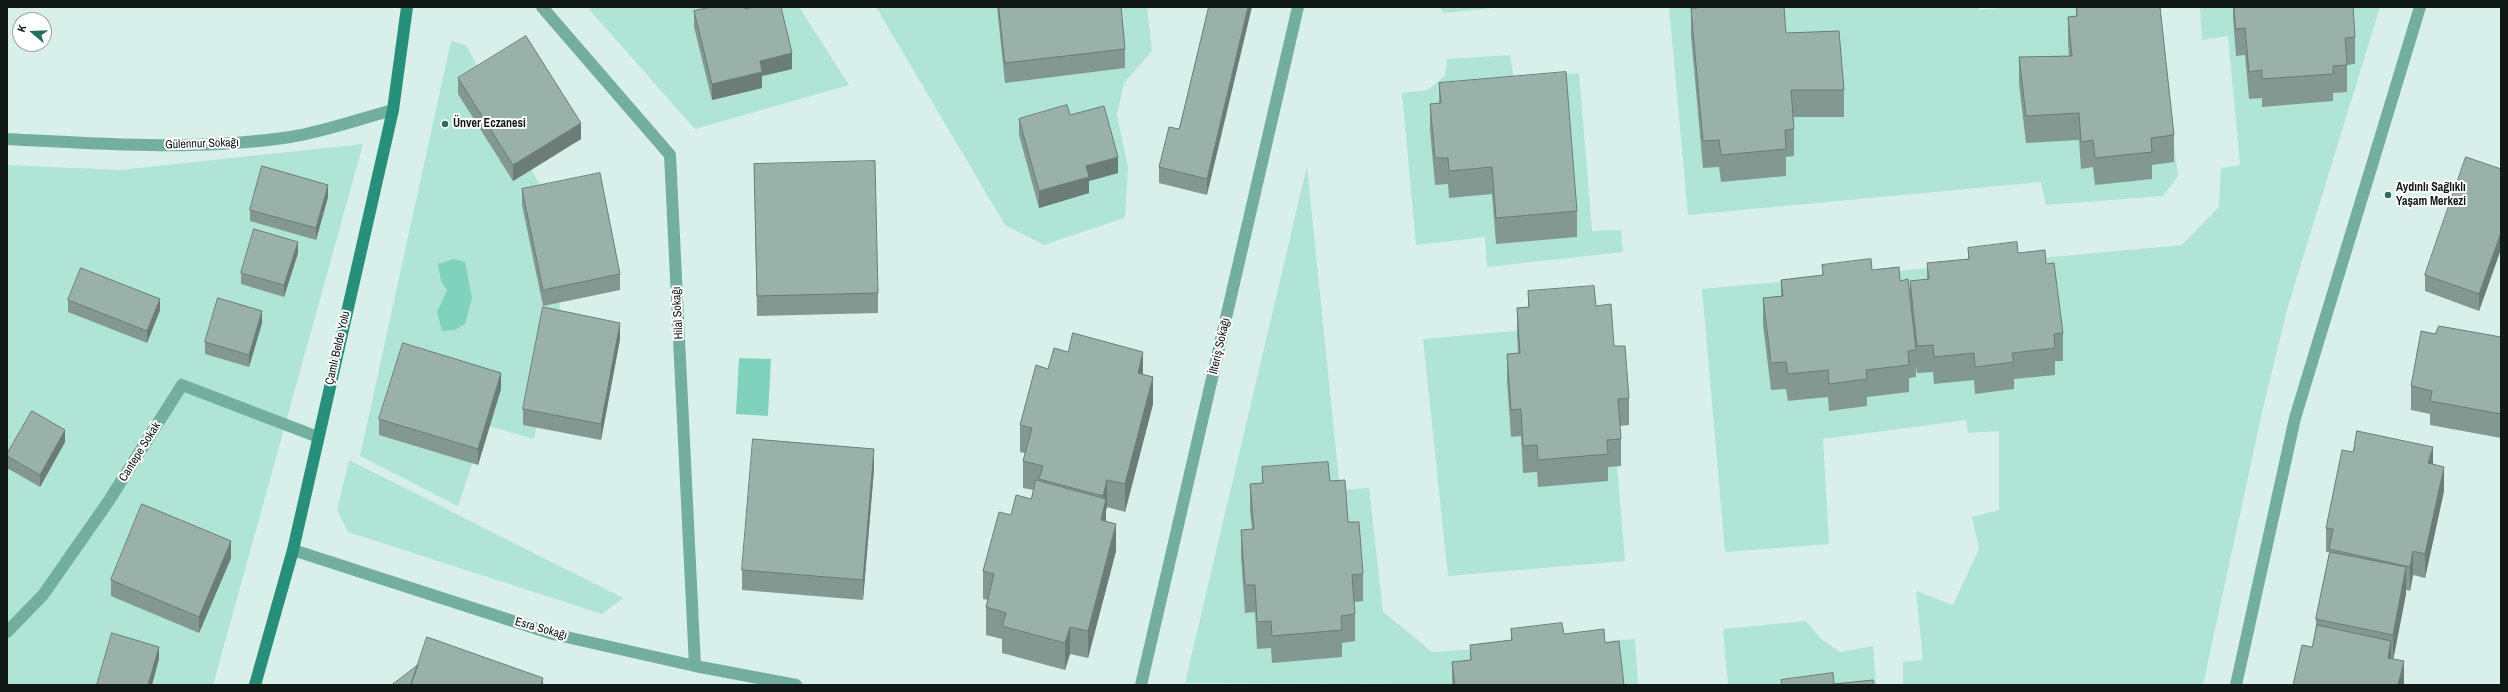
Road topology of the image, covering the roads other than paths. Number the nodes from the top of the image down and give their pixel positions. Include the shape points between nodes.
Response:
1 (407, 7) edge
2 (542, 7) edge
3 (1298, 7) edge
4 (2420, 7) edge
5 (393, 110) junction
6 (7, 139) edge
7 (318, 436) junction
8 (293, 550) junction
9 (7, 632) edge
10 (695, 666) junction
11 (255, 685) edge
12 (796, 685) edge
13 (1141, 685) edge
14 (2236, 685) edge

1 - 5 street, Çamlı Belde Yolu
2 - 10 street, Hilal Sokağı via 670,155
3 - 13 street, İlteriş Sokağı
4 - 14 street via 2295,418
5 - 6 street, Gülennur Sokağı via 292,137 234,144 168,146
5 - 7 street, Çamlı Belde Yolu
7 - 8 street, Çamlı Belde Yolu
7 - 9 street, Cantepe Sokak via 182,386 108,502 43,595
8 - 10 street, Esra Sokağı via 553,634
8 - 11 street, Çamlı Belde Yolu
10 - 12 street, Esra Sokağı

